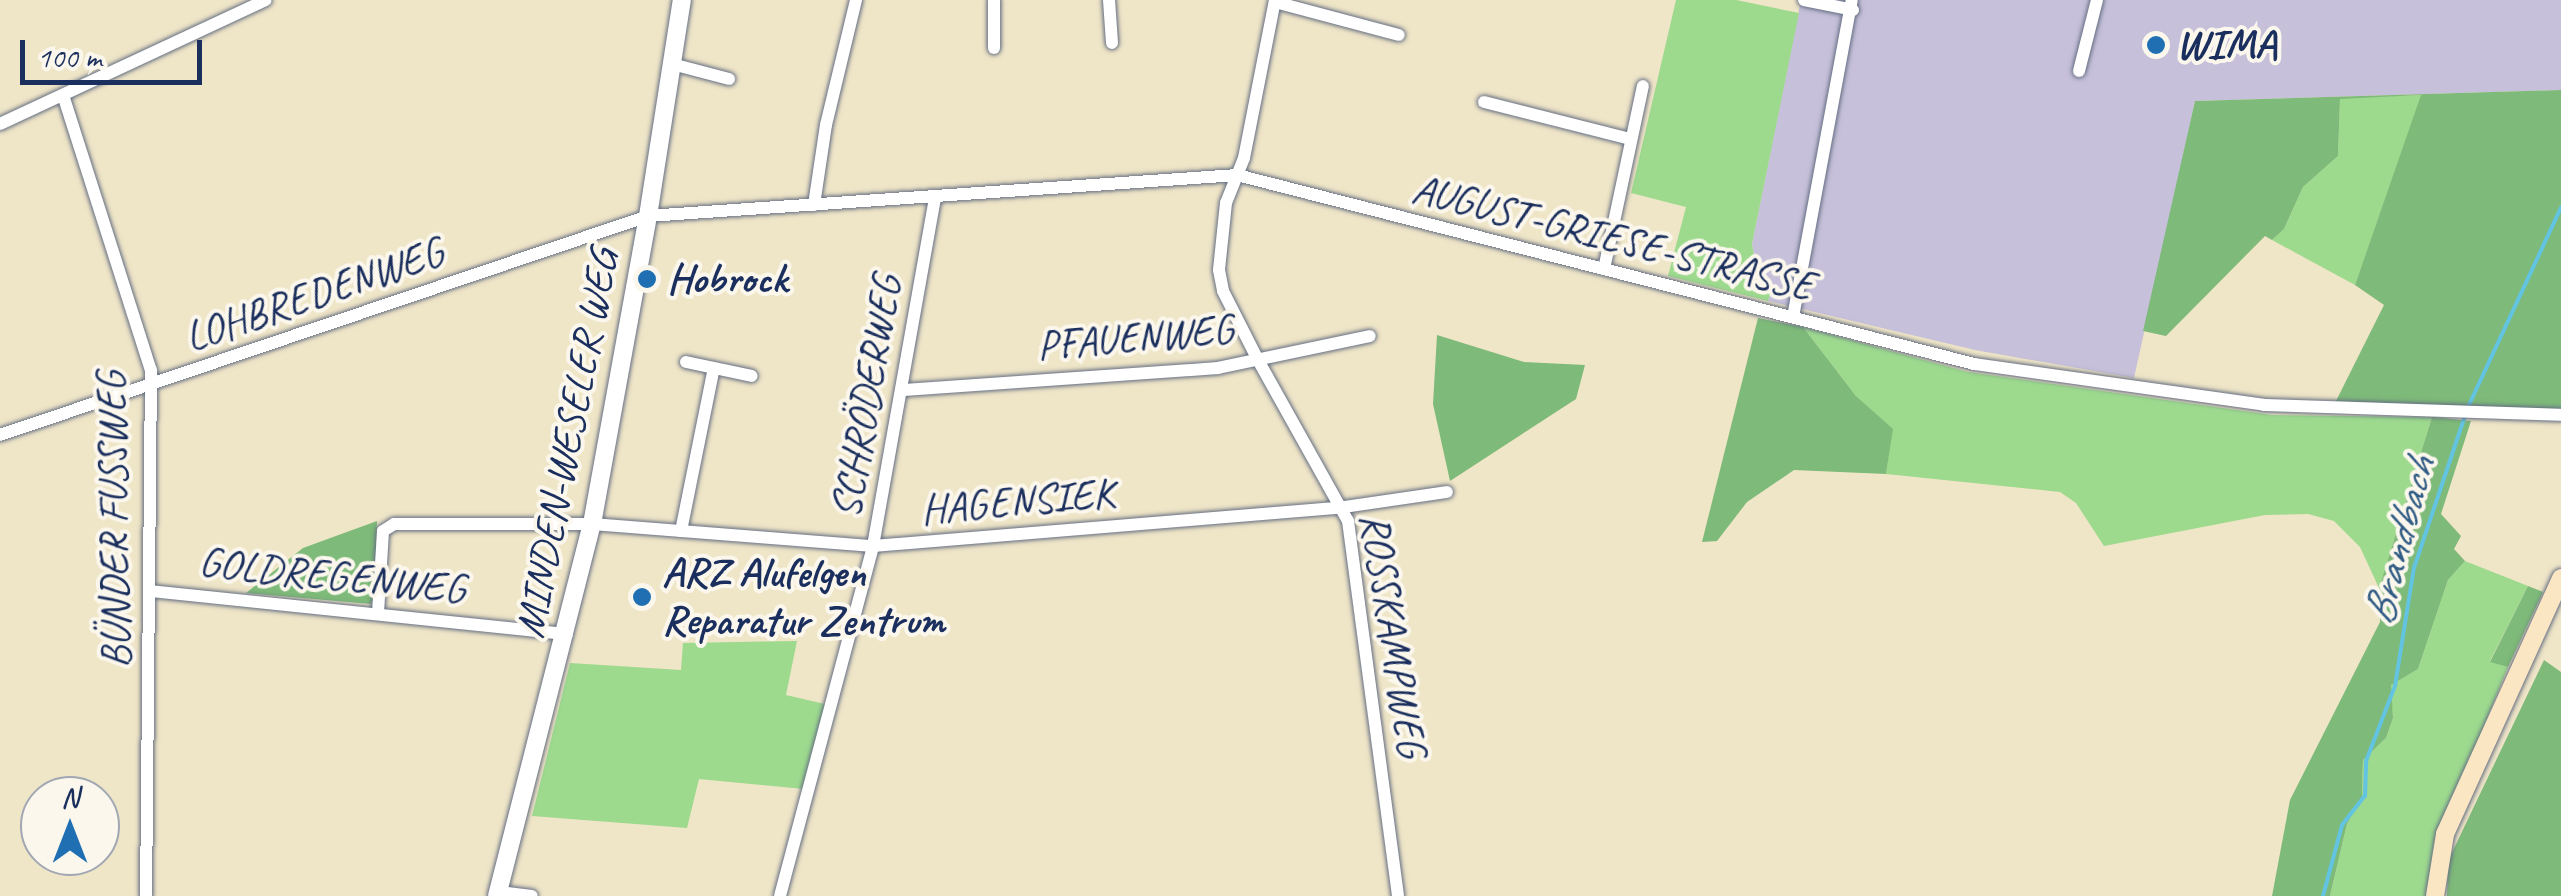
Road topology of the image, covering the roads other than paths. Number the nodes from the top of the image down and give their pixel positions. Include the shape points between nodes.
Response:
1 (266, 0) edge
2 (682, 0) edge
3 (856, 0) edge
4 (994, 0) edge
5 (1109, 0) edge
6 (1804, 0) edge
7 (2098, 0) edge
8 (1275, 1) edge
9 (1853, 5) edge
10 (1400, 35) dead end
11 (1112, 43) dead end
12 (994, 48) dead end
13 (672, 64) junction
14 (2079, 71) dead end
15 (729, 79) dead end
16 (1642, 86) dead end
17 (63, 95) junction
18 (1484, 102) dead end
19 (0, 124) edge
20 (1630, 138) junction
21 (1237, 174) junction
22 (935, 198) junction
23 (814, 206) junction
24 (648, 216) junction
25 (1604, 269) junction
26 (1793, 318) junction
27 (1370, 336) dead end
28 (1258, 360) junction
29 (686, 362) dead end
30 (714, 368) junction
31 (752, 376) dead end
32 (150, 385) junction
33 (904, 390) junction
34 (2561, 415) edge
35 (0, 435) edge
36 (1447, 492) dead end
37 (1344, 508) junction
38 (592, 524) junction
39 (681, 531) junction
40 (873, 546) junction
41 (2561, 578) edge
42 (150, 591) junction
43 (378, 612) junction
44 (567, 634) junction
45 (498, 894) edge
46 (146, 896) edge
47 (532, 896) edge
48 (780, 896) edge
49 (1398, 896) edge
50 (2435, 896) edge

1 - 17 street
2 - 13 street, MINDEN-WESELER WEG
3 - 23 street
4 - 12 street
5 - 11 street
6 - 9 street
7 - 14 street
8 - 10 street
8 - 21 street, ROSSKAMPWEG
9 - 26 street
13 - 15 street
13 - 24 street, MINDEN-WESELER WEG
16 - 20 street
17 - 19 street
17 - 32 street, BÜNDER FUSSWEG via 151,370
18 - 20 street
20 - 25 street
21 - 22 street, AUGUST-GRIESE-STRASSE
21 - 25 street, AUGUST-GRIESE-STRASSE
21 - 28 street, ROSSKAMPWEG via 1226,203 1219,270 1222,291
22 - 23 street, AUGUST-GRIESE-STRASSE
22 - 33 street, SCHRÖDERWEG
23 - 24 street, AUGUST-GRIESE-STRASSE
24 - 32 street, LOHBREDENWEG
24 - 38 street, MINDEN-WESELER WEG
25 - 26 street, AUGUST-GRIESE-STRASSE
26 - 34 street, AUGUST-GRIESE-STRASSE via 1974,364 2150,391 2264,405
27 - 28 street, PFAUENWEG
28 - 33 street, PFAUENWEG
28 - 37 street, ROSSKAMPWEG
29 - 30 street
30 - 31 street
30 - 39 street
32 - 35 street, LOHBREDENWEG
32 - 42 street, BÜNDER FUSSWEG
33 - 40 street, SCHRÖDERWEG
36 - 37 street, HAGENSIEK
37 - 40 street, HAGENSIEK
37 - 49 street, ROSSKAMPWEG
38 - 39 street, HAGENSIEK
38 - 43 street, HAGENSIEK via 394,524 383,531
38 - 44 street, MINDEN-WESELER WEG
39 - 40 street, HAGENSIEK
40 - 48 street, SCHRÖDERWEG
41 - 50 main road via 2445,834
42 - 43 street, GOLDREGENWEG
42 - 46 street, BÜNDER FUSSWEG
43 - 44 street, GOLDREGENWEG
44 - 45 street, MINDEN-WESELER WEG
45 - 47 street

